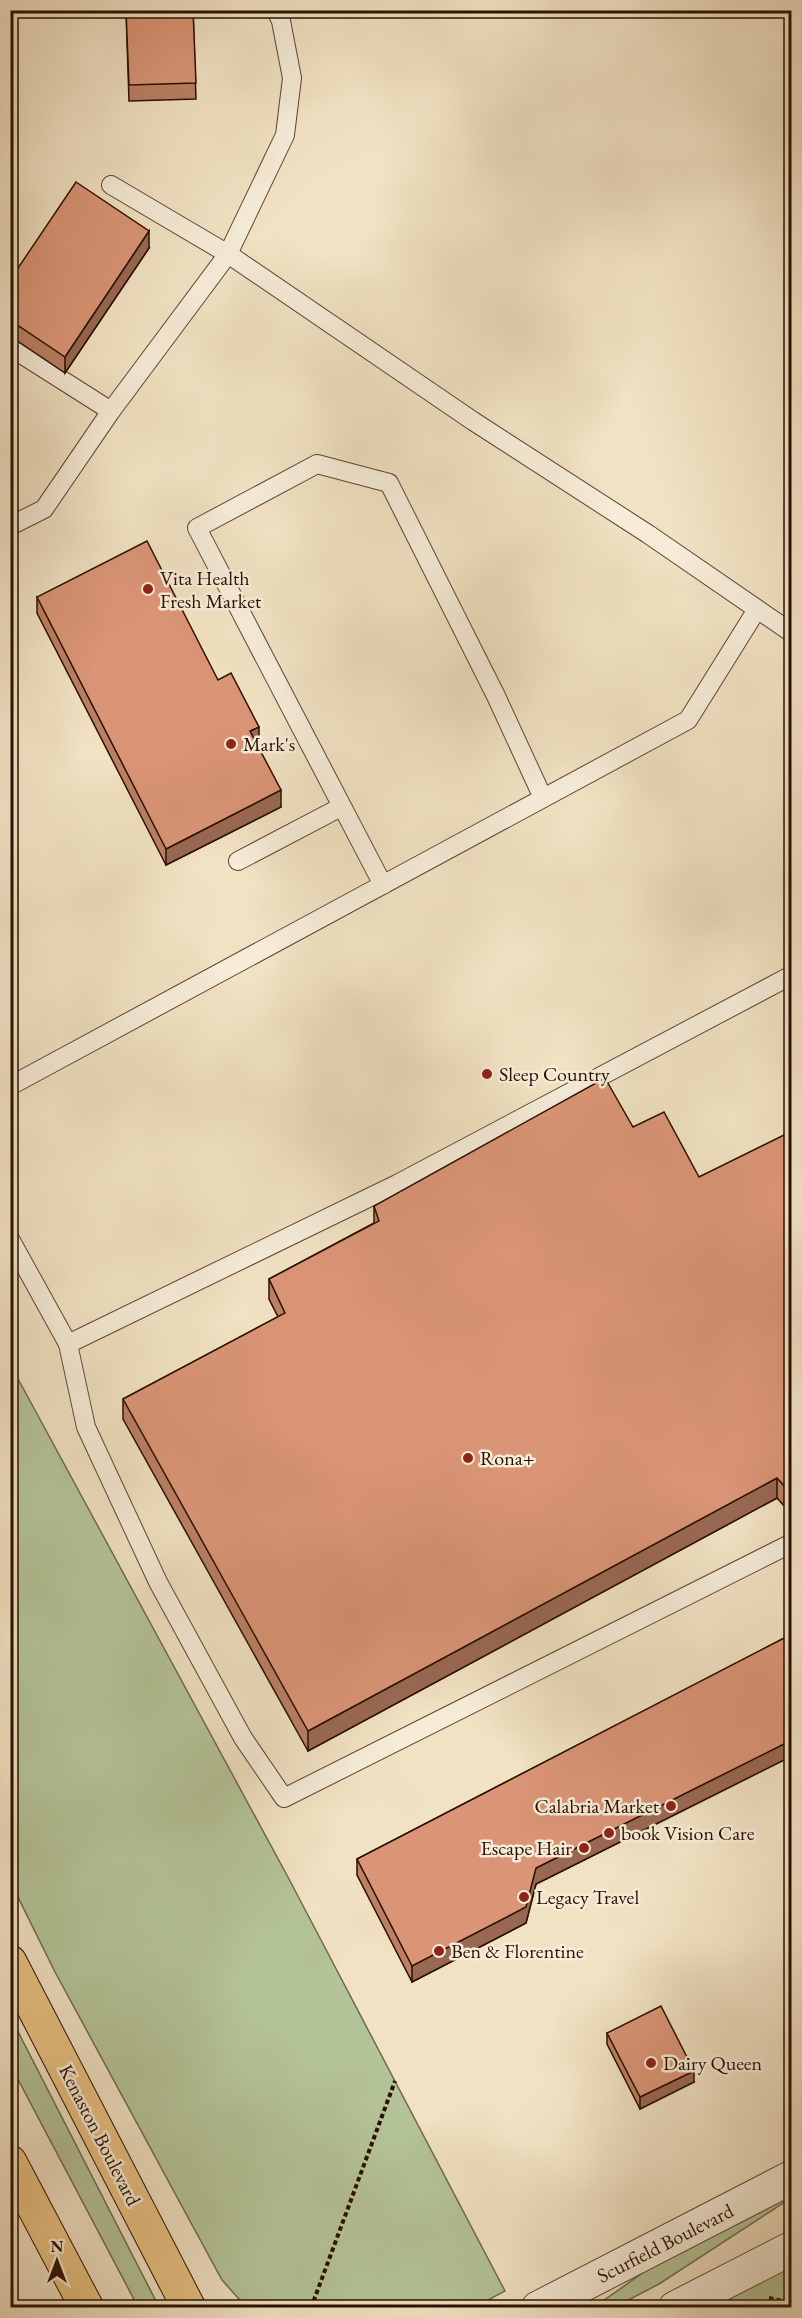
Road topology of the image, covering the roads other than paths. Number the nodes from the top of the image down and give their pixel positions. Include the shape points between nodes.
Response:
1 (276, 10) edge
2 (111, 185) dead end
3 (228, 254) junction
4 (10, 347) edge
5 (111, 411) junction
6 (10, 526) edge
7 (756, 611) junction
8 (792, 633) edge
9 (543, 798) junction
10 (341, 807) junction
11 (238, 861) dead end
12 (382, 885) junction
13 (792, 975) edge
14 (10, 1086) edge
15 (10, 1239) edge
16 (68, 1344) junction
17 (792, 1543) edge
18 (10, 1962) edge
19 (10, 2162) edge
20 (792, 2177) edge
21 (792, 2248) edge
22 (183, 2297) edge
23 (85, 2306) edge
24 (207, 2307) edge
25 (538, 2307) edge
26 (675, 2307) edge

1 - 3 lane via 292,78 285,135
2 - 3 lane
3 - 5 lane
3 - 7 lane via 473,421 648,534
4 - 5 lane
5 - 6 lane via 44,509
7 - 8 lane
7 - 9 lane via 688,720
9 - 10 lane via 389,483 317,464 197,528
9 - 12 lane
10 - 11 lane
10 - 12 lane
12 - 14 lane
13 - 16 lane via 397,1184
15 - 16 lane
16 - 17 lane via 86,1427 158,1582 243,1738 284,1798
18 - 22 main road, Kenaston Boulevard
19 - 23 main road
20 - 25 street, Scurfield Boulevard
21 - 26 street
22 - 24 main road

